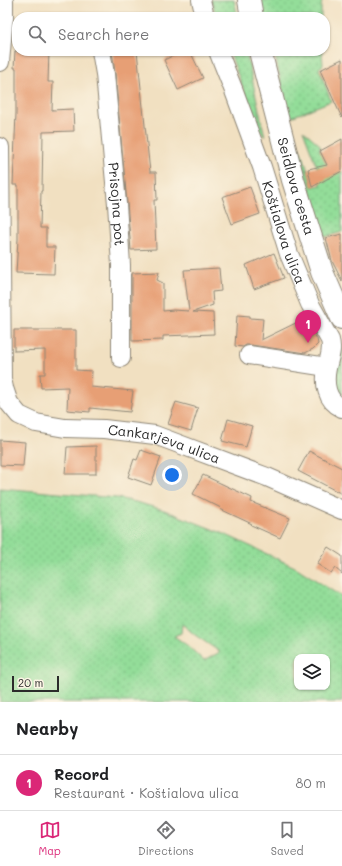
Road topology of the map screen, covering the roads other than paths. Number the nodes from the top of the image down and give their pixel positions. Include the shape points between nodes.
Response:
1 (201, 0) edge
2 (248, 0) edge
3 (9, 12) edge
4 (204, 12) edge
5 (251, 12) edge
6 (102, 56) edge
7 (220, 56) edge
8 (261, 56) edge
9 (0, 62) edge
10 (0, 147) edge
11 (342, 318) edge
12 (249, 355) dead end
13 (121, 358) dead end
14 (327, 367) junction
15 (1, 379) edge
16 (342, 408) edge
17 (342, 510) edge

1 - 4 street
2 - 5 street
3 - 9 street
6 - 13 street, Prisojna pot via 121,265
7 - 14 street, Koštialova ulica via 262,167 289,254 310,304 330,340 332,346
8 - 11 street, Seidlova cesta via 293,180 322,272
10 - 15 street, Cankarjeva ulica
12 - 14 street
14 - 16 street, Koštialova ulica via 328,396
15 - 17 street, Cankarjeva ulica via 9,403 19,414 36,423 65,428 104,429 155,435 267,477

